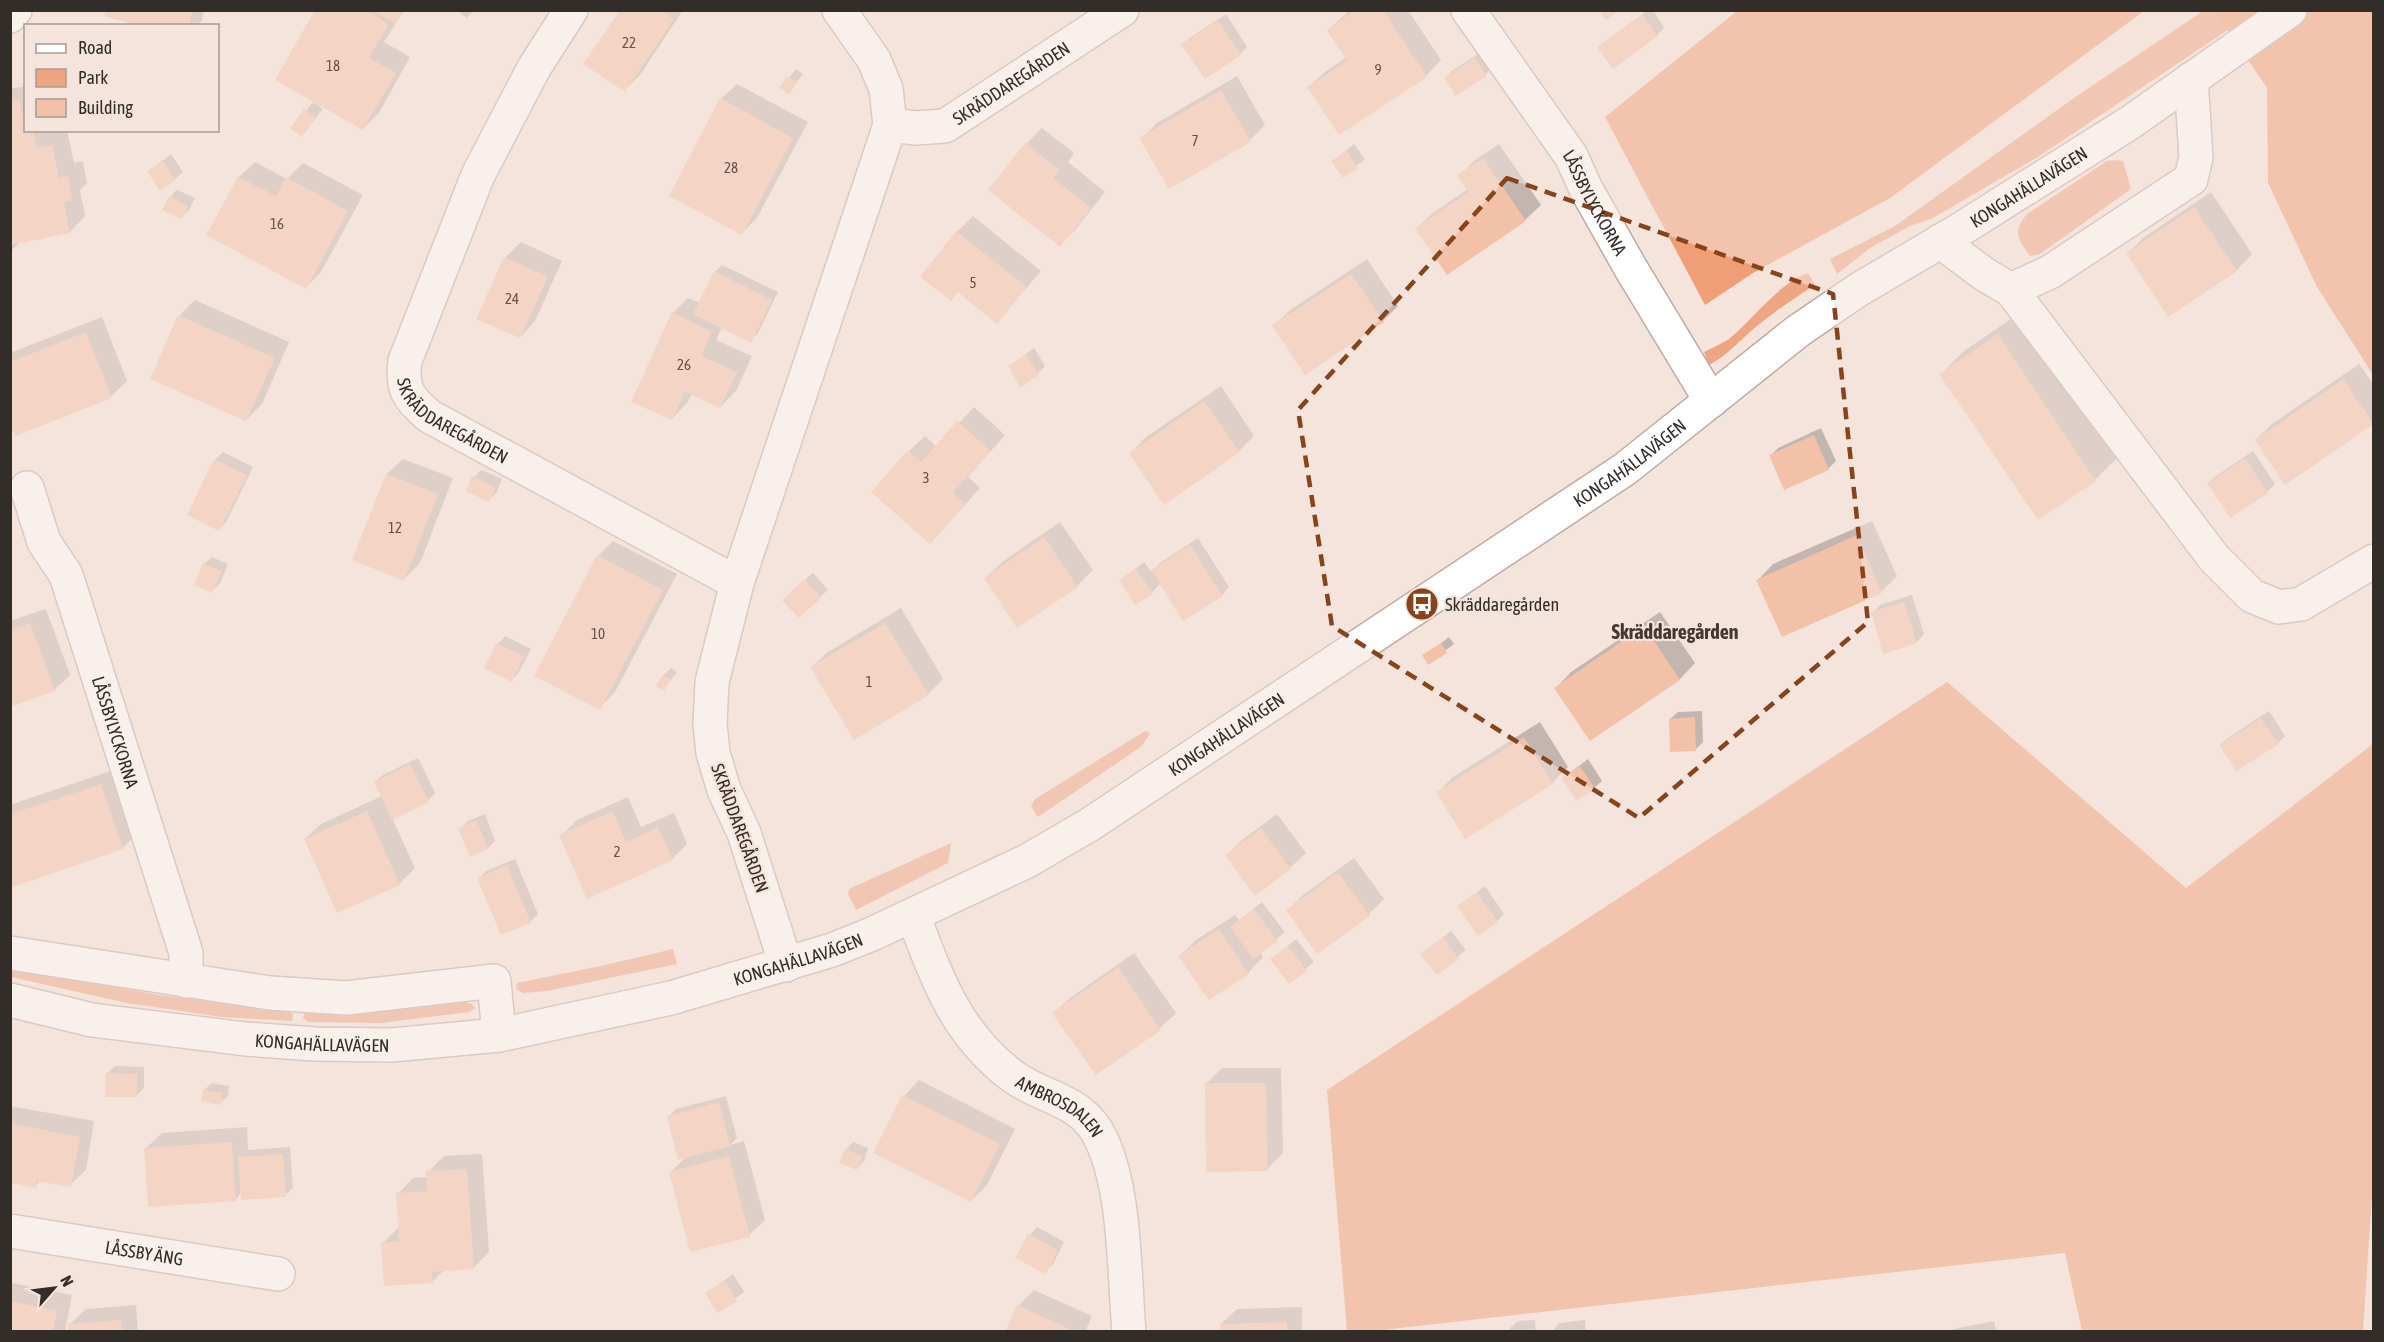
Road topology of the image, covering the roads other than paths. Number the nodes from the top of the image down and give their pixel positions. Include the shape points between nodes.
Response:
1 (15, 10) edge
2 (571, 10) edge
3 (839, 10) edge
4 (1122, 10) edge
5 (1468, 10) edge
6 (2290, 10) edge
7 (10, 16) edge
8 (2191, 79) junction
9 (890, 125) junction
10 (1940, 241) junction
11 (2011, 290) junction
12 (1711, 401) junction
13 (27, 488) dead end
14 (2373, 561) edge
15 (736, 583) junction
16 (913, 915) junction
17 (10, 953) edge
18 (786, 965) junction
19 (186, 981) junction
20 (10, 1000) edge
21 (499, 1035) junction
22 (10, 1231) edge
23 (278, 1274) dead end
24 (1129, 1332) edge

1 - 7 street
2 - 15 street, SKRÄDDAREGÅRDEN via 534,68 478,175 405,361 406,390 429,416
3 - 9 street, SKRÄDDAREGÅRDEN via 874,60 886,89
4 - 9 street, SKRÄDDAREGÅRDEN via 945,126
5 - 12 street, LÅSSBYLYCKORNA via 1571,156 1630,267
6 - 8 street, KONGAHÄLLAVÄGEN
8 - 10 street, KONGAHÄLLAVÄGEN via 2131,122
8 - 11 street via 2196,157 2191,179 2050,273
9 - 15 street, SKRÄDDAREGÅRDEN
10 - 11 street
10 - 12 street, KONGAHÄLLAVÄGEN via 1798,331
11 - 14 street via 2214,558 2252,596 2279,607 2301,604
12 - 16 street, KONGAHÄLLAVÄGEN via 1624,469 1089,825 1027,861
13 - 19 street, LÅSSBYLYCKORNA via 44,542 66,575 186,953
15 - 18 street, SKRÄDDAREGÅRDEN via 712,682 712,753 744,833
16 - 18 street, KONGAHÄLLAVÄGEN
16 - 24 street, AMBROSDALEN via 951,1005 980,1049 1020,1082 1065,1101 1090,1121 1101,1139 1113,1173 1120,1215
17 - 19 street
18 - 21 street, KONGAHÄLLAVÄGEN via 671,998
19 - 21 street via 270,993 346,998 494,981
20 - 21 street, KONGAHÄLLAVÄGEN via 92,1020 245,1039 392,1045
22 - 23 street, LÅSSBY ÄNG

